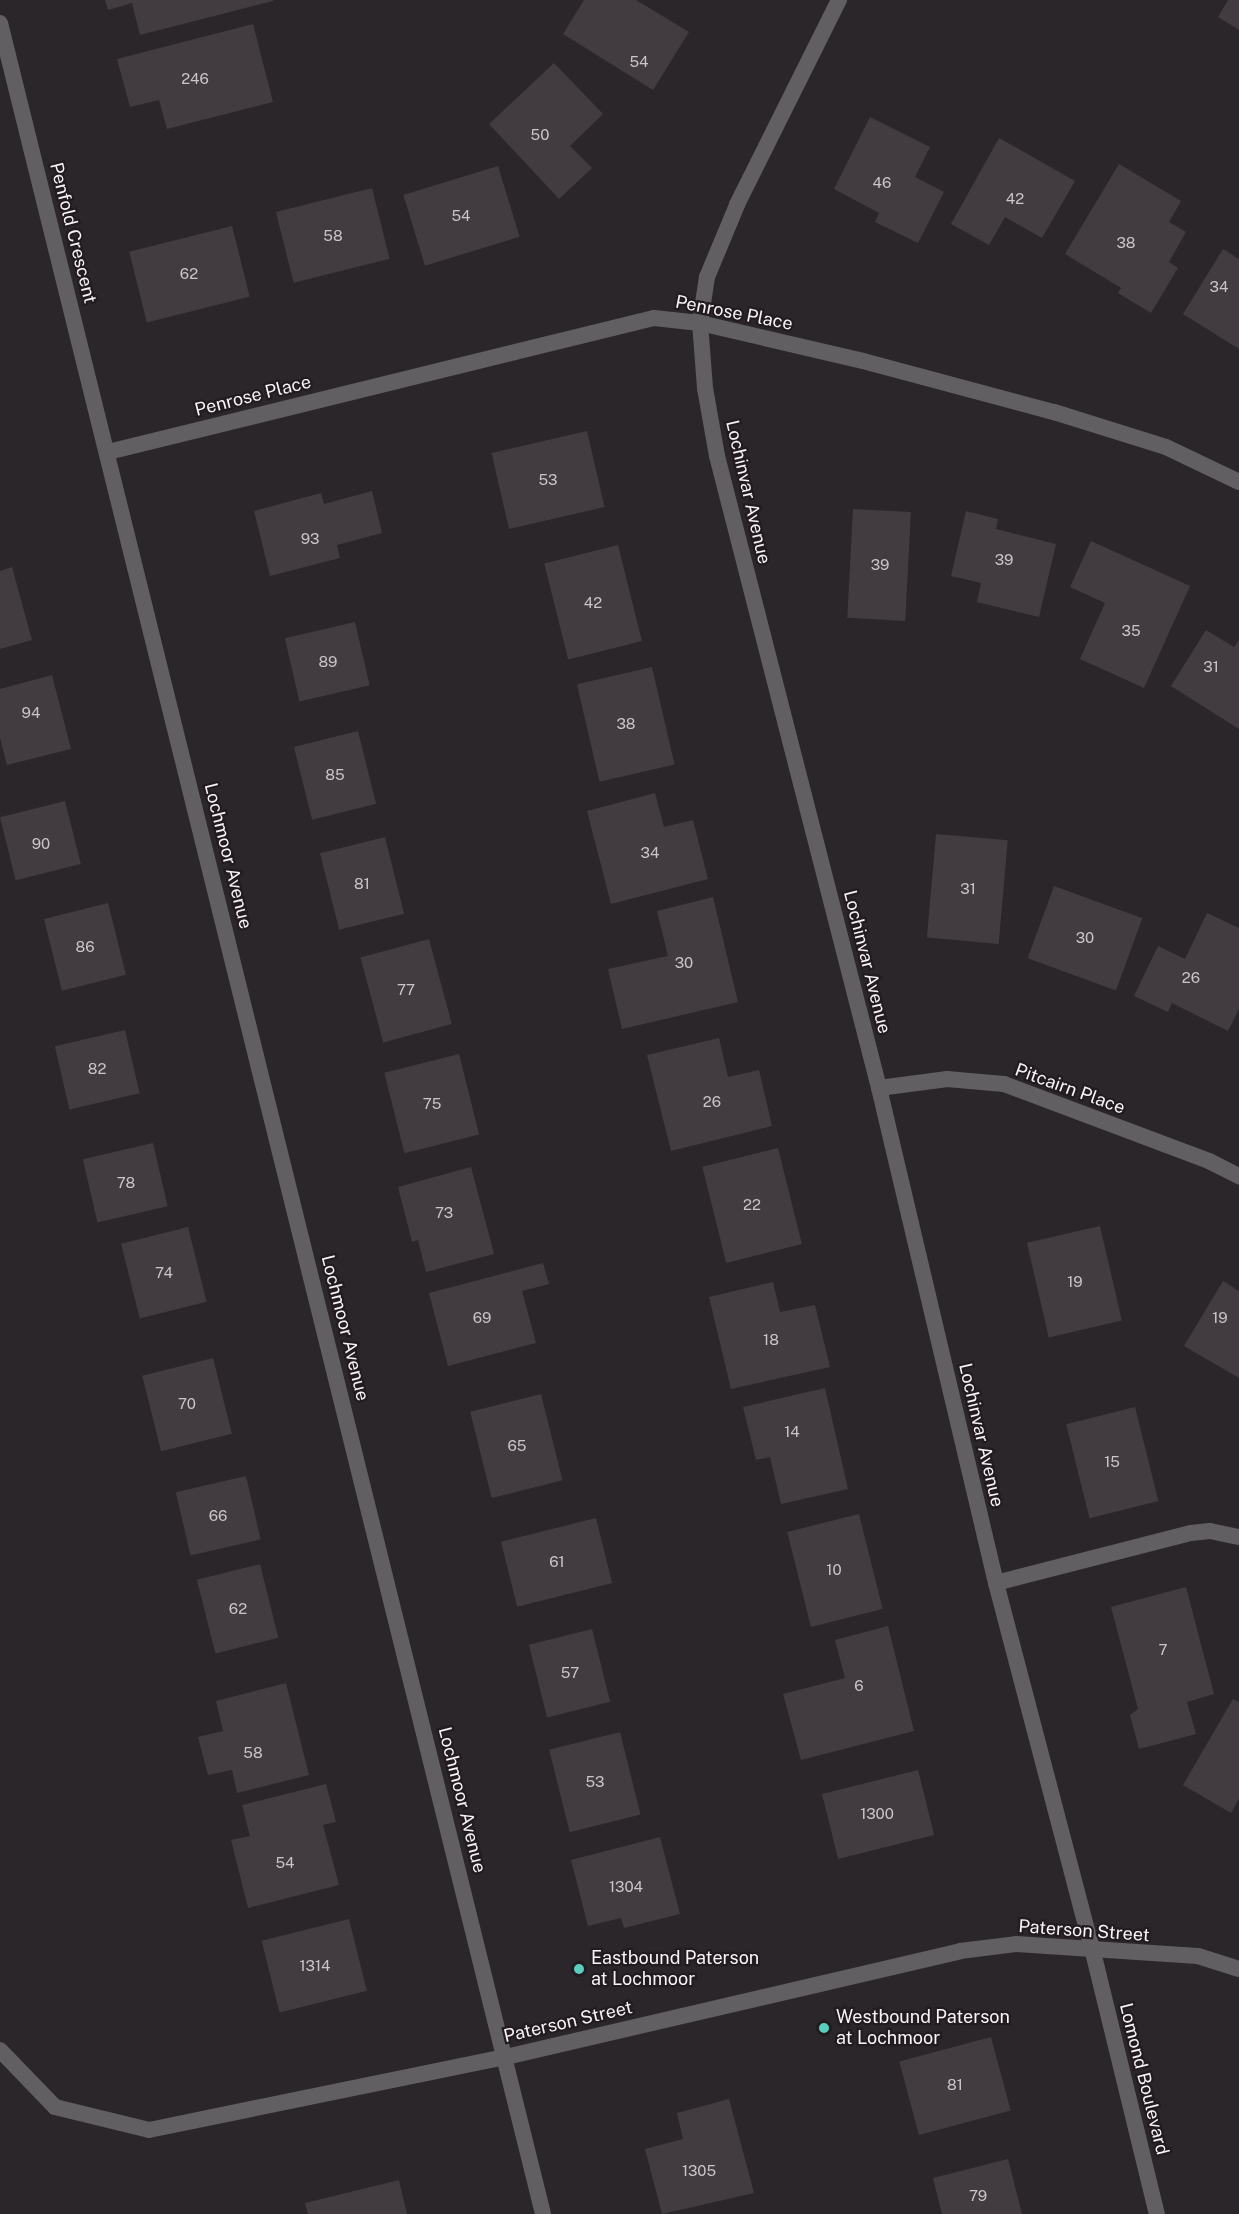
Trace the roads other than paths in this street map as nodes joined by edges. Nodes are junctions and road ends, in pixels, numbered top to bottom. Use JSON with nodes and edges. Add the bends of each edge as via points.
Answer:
{"nodes":[{"id":1,"x":839,"y":0,"type":"edge"},
{"id":2,"x":0,"y":23,"type":"edge"},
{"id":3,"x":700,"y":323,"type":"junction"},
{"id":4,"x":108,"y":452,"type":"junction"},
{"id":5,"x":1239,"y":482,"type":"edge"},
{"id":6,"x":879,"y":1088,"type":"junction"},
{"id":7,"x":1239,"y":1176,"type":"edge"},
{"id":8,"x":1239,"y":1538,"type":"edge"},
{"id":9,"x":996,"y":1583,"type":"junction"},
{"id":10,"x":1093,"y":1952,"type":"junction"},
{"id":11,"x":1239,"y":1969,"type":"edge"},
{"id":12,"x":0,"y":2050,"type":"edge"},
{"id":13,"x":506,"y":2057,"type":"junction"},
{"id":14,"x":543,"y":2214,"type":"edge"},
{"id":15,"x":1157,"y":2214,"type":"edge"}],
"edges":[{"from":1,"to":3,"type":"street","name":"Lochinvar Avenue","via":[[737,205],[707,277]]},
{"from":2,"to":4,"type":"street","name":"Penfold Crescent"},
{"from":3,"to":4,"type":"street","name":"Penrose Place","via":[[654,318]]},
{"from":3,"to":5,"type":"street","name":"Penrose Place","via":[[864,361],[1054,412],[1166,447]]},
{"from":3,"to":6,"type":"street","name":"Lochinvar Avenue","via":[[705,388],[717,456]]},
{"from":4,"to":13,"type":"street","name":"Lochmoor Avenue"},
{"from":6,"to":7,"type":"street","name":"Pitcairn Place","via":[[947,1079],[1004,1084],[1209,1161]]},
{"from":6,"to":9,"type":"street","name":"Lochinvar Avenue"},
{"from":8,"to":9,"type":"street","via":[[1210,1531],[1191,1533]]},
{"from":9,"to":10,"type":"street","name":"Lochinvar Avenue"},
{"from":10,"to":11,"type":"street","name":"Paterson Street","via":[[1198,1956]]},
{"from":10,"to":13,"type":"street","name":"Paterson Street","via":[[1016,1944],[960,1951]]},
{"from":10,"to":15,"type":"street","name":"Lomond Boulevard"},
{"from":12,"to":13,"type":"street","name":"Paterson Street","via":[[55,2107],[149,2130]]},
{"from":13,"to":14,"type":"street","name":"Lochmoor Avenue"}]}
